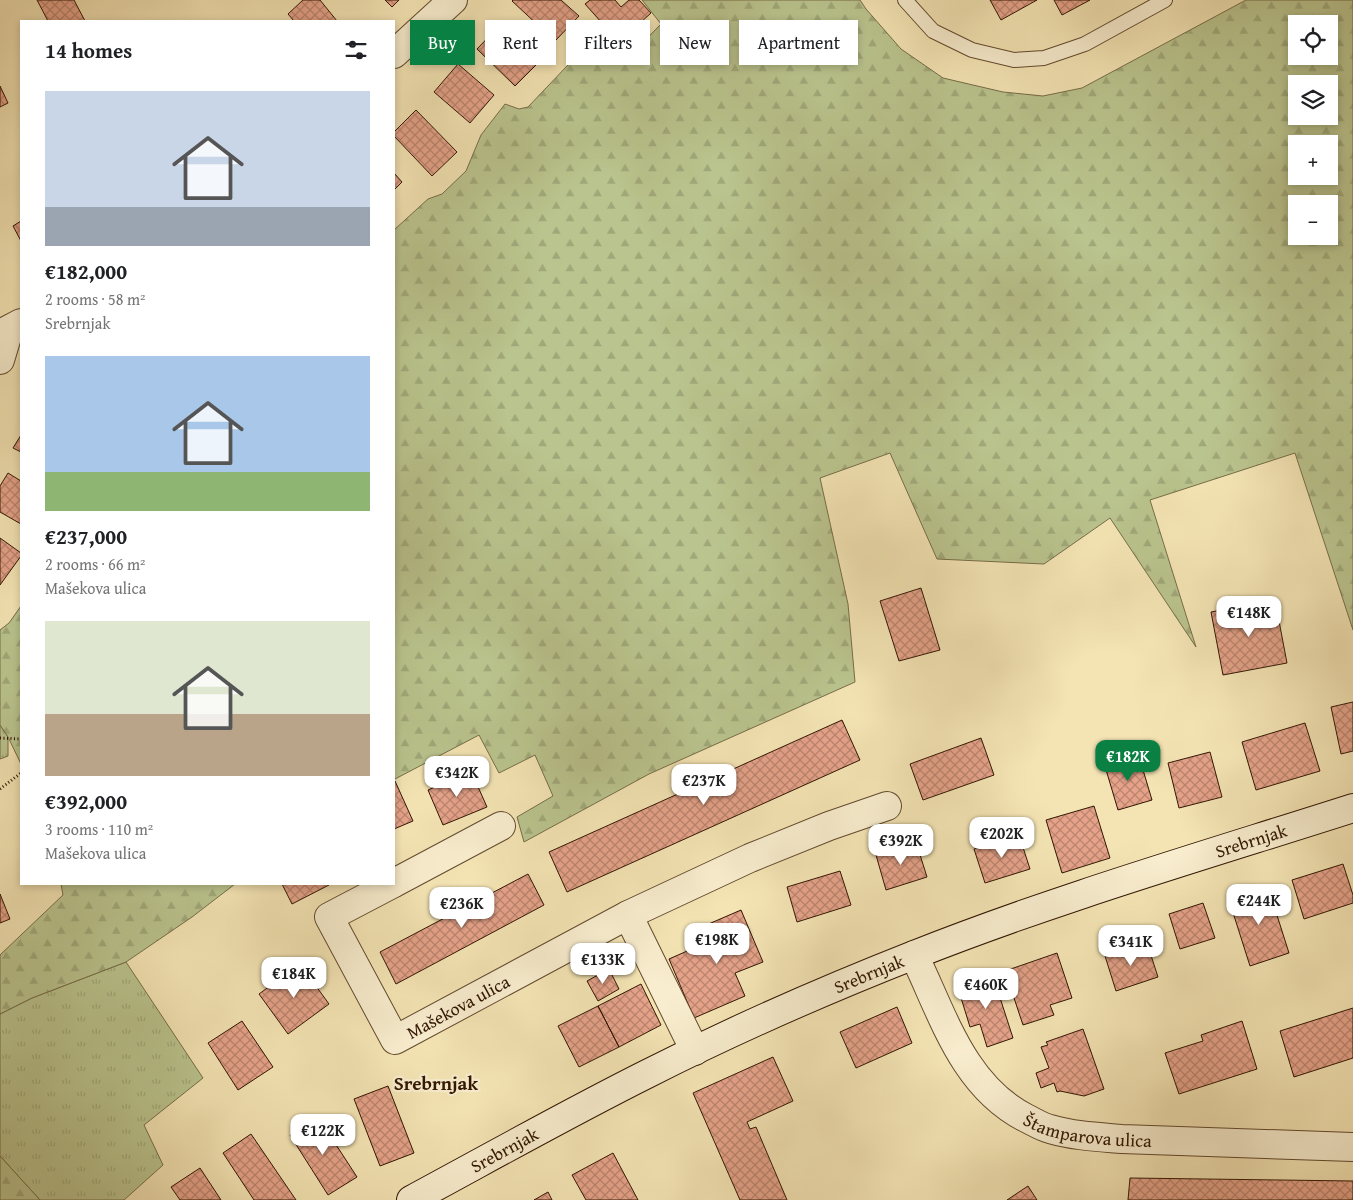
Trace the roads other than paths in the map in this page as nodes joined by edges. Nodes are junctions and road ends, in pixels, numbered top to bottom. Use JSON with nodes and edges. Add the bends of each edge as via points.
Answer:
{"nodes":[{"id":1,"x":453,"y":0,"type":"edge"},
{"id":2,"x":905,"y":0,"type":"edge"},
{"id":3,"x":1166,"y":0,"type":"edge"},
{"id":4,"x":395,"y":53,"type":"edge"},
{"id":5,"x":10,"y":329,"type":"edge"},
{"id":6,"x":0,"y":360,"type":"edge"},
{"id":7,"x":887,"y":806,"type":"dead end"},
{"id":8,"x":1353,"y":808,"type":"edge"},
{"id":9,"x":501,"y":826,"type":"dead end"},
{"id":10,"x":395,"y":882,"type":"edge"},
{"id":11,"x":389,"y":885,"type":"edge"},
{"id":12,"x":628,"y":915,"type":"junction"},
{"id":13,"x":914,"y":955,"type":"junction"},
{"id":14,"x":695,"y":1051,"type":"junction"},
{"id":15,"x":1353,"y":1147,"type":"edge"},
{"id":16,"x":411,"y":1200,"type":"edge"}],
"edges":[{"from":1,"to":4,"type":"street"},
{"from":2,"to":3,"type":"lane","via":[[933,30],[972,50],[1014,60],[1044,58],[1085,44]]},
{"from":5,"to":6,"type":"street"},
{"from":7,"to":12,"type":"street","name":"Mašekova ulica","via":[[750,858]]},
{"from":8,"to":13,"type":"street","name":"Srebrnjak","via":[[1035,910]]},
{"from":9,"to":10,"type":"street","name":"Mašekova ulica"},
{"from":11,"to":12,"type":"street","name":"Mašekova ulica","via":[[329,917],[395,1040]]},
{"from":12,"to":14,"type":"street"},
{"from":13,"to":14,"type":"street","name":"Srebrnjak"},
{"from":13,"to":15,"type":"street","name":"Štamparova ulica","via":[[969,1068],[989,1092],[1014,1112],[1048,1129],[1122,1139]]},
{"from":14,"to":16,"type":"street","name":"Srebrnjak"}]}
